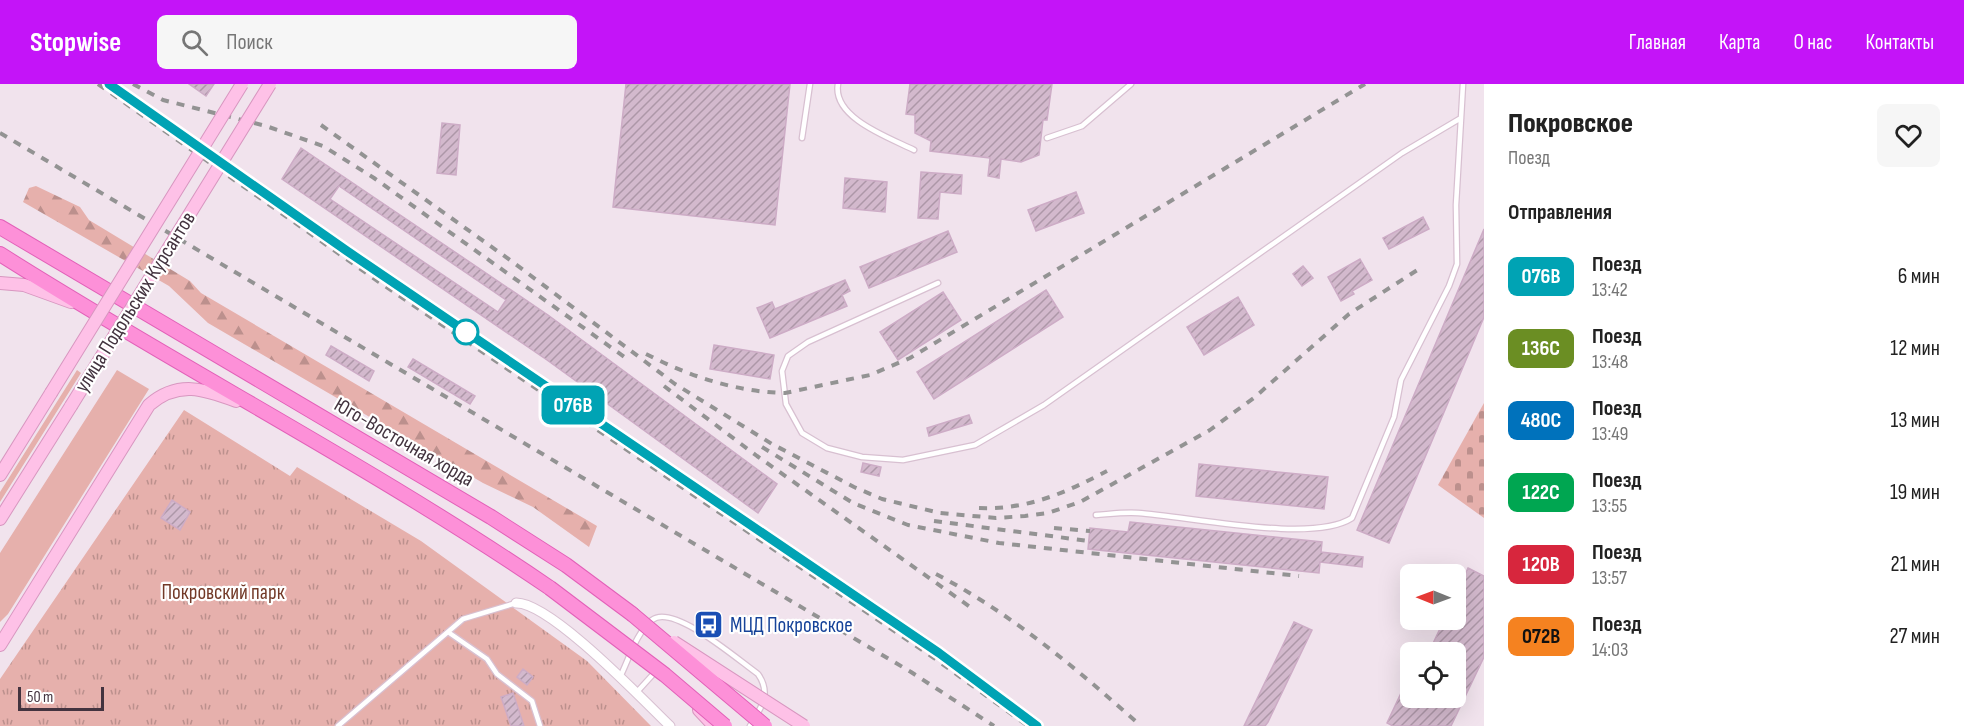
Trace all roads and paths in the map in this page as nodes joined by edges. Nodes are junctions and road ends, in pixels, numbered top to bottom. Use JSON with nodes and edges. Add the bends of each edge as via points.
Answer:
{"nodes":[{"id":1,"x":242,"y":84,"type":"edge"},
{"id":2,"x":270,"y":84,"type":"edge"},
{"id":3,"x":810,"y":84,"type":"edge"},
{"id":4,"x":838,"y":84,"type":"edge"},
{"id":5,"x":1131,"y":84,"type":"edge"},
{"id":6,"x":1463,"y":84,"type":"edge"},
{"id":7,"x":1461,"y":118,"type":"junction"},
{"id":8,"x":802,"y":138,"type":"dead end"},
{"id":9,"x":1047,"y":138,"type":"dead end"},
{"id":10,"x":914,"y":150,"type":"dead end"},
{"id":11,"x":0,"y":227,"type":"edge"},
{"id":12,"x":0,"y":254,"type":"edge"},
{"id":13,"x":0,"y":283,"type":"edge"},
{"id":14,"x":938,"y":283,"type":"dead end"},
{"id":15,"x":82,"y":306,"type":"junction"},
{"id":16,"x":260,"y":410,"type":"junction"},
{"id":17,"x":0,"y":475,"type":"edge"},
{"id":18,"x":1096,"y":515,"type":"dead end"},
{"id":19,"x":0,"y":519,"type":"edge"},
{"id":20,"x":516,"y":603,"type":"joint"},
{"id":21,"x":632,"y":614,"type":"junction"},
{"id":22,"x":448,"y":632,"type":"junction"},
{"id":23,"x":0,"y":645,"type":"edge"},
{"id":24,"x":665,"y":675,"type":"junction"},
{"id":25,"x":620,"y":677,"type":"junction"},
{"id":26,"x":636,"y":693,"type":"junction"},
{"id":27,"x":345,"y":723,"type":"edge"},
{"id":28,"x":338,"y":726,"type":"edge"},
{"id":29,"x":540,"y":726,"type":"edge"},
{"id":30,"x":670,"y":726,"type":"edge"},
{"id":31,"x":714,"y":726,"type":"edge"},
{"id":32,"x":723,"y":726,"type":"edge"},
{"id":33,"x":750,"y":726,"type":"edge"},
{"id":34,"x":765,"y":726,"type":"edge"},
{"id":35,"x":804,"y":726,"type":"edge"}],
"edges":[{"from":1,"to":17,"type":"main road","name":"улица Подольских Курсантов","bridge":true},
{"from":2,"to":19,"type":"main road","name":"улица Подольских Курсантов","bridge":true},
{"from":3,"to":8,"type":"lane"},
{"from":4,"to":10,"type":"lane","via":[[840,100],[852,116]]},
{"from":5,"to":9,"type":"lane","via":[[1082,126]]},
{"from":6,"to":7,"type":"lane"},
{"from":7,"to":14,"type":"lane","via":[[1402,153],[1044,405],[975,445],[903,460],[862,457],[827,448],[802,433],[786,404],[782,371],[788,356],[808,342]]},
{"from":7,"to":18,"type":"lane","via":[[1457,264],[1401,380],[1394,417],[1352,518],[1342,524],[1292,529],[1136,513]]},
{"from":11,"to":21,"type":"main road","name":"Юго-Восточная хорда","via":[[566,565]]},
{"from":12,"to":15,"type":"main road"},
{"from":13,"to":15,"type":"main road","via":[[24,285]]},
{"from":15,"to":16,"type":"main road"},
{"from":16,"to":23,"type":"main road","via":[[195,388],[171,390],[150,405]]},
{"from":16,"to":24,"type":"main road","bridge":true,"via":[[482,541]]},
{"from":20,"to":22,"type":"lane","via":[[463,619]]},
{"from":20,"to":25,"type":"street","via":[[530,605],[564,627]]},
{"from":21,"to":34,"type":"main road","name":"Юго-Восточная хорда","bridge":true},
{"from":21,"to":35,"type":"main road","bridge":true},
{"from":22,"to":27,"type":"lane"},
{"from":22,"to":29,"type":"lane","via":[[487,658],[497,674],[532,701]]},
{"from":24,"to":31,"type":"main road","bridge":true},
{"from":24,"to":32,"type":"main road","bridge":true},
{"from":25,"to":26,"type":"street"},
{"from":25,"to":33,"type":"lane","via":[[643,630],[653,619],[665,615],[681,620],[765,683],[766,694]]},
{"from":26,"to":30,"type":"street"},
{"from":26,"to":32,"type":"lane","via":[[661,666],[724,722]]},
{"from":27,"to":28,"type":"lane"}]}
